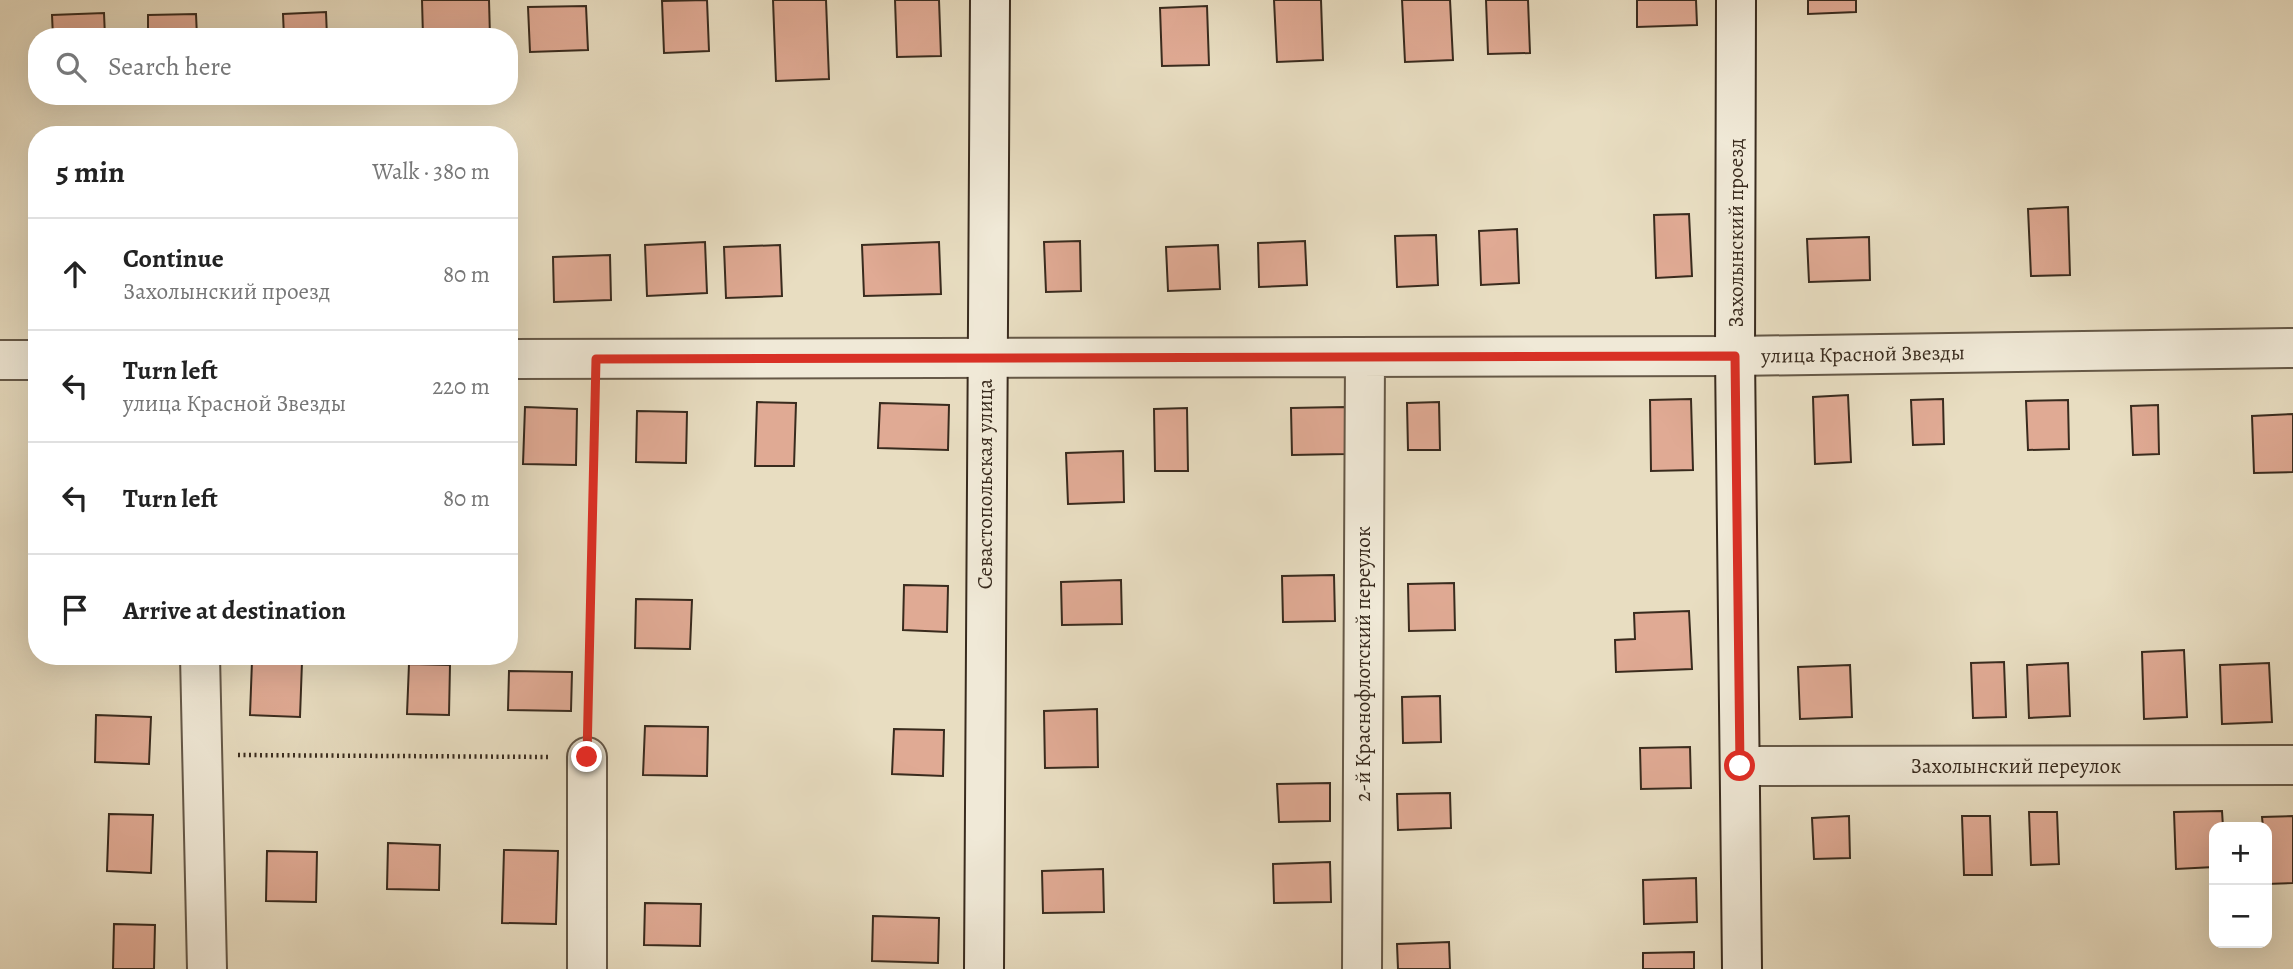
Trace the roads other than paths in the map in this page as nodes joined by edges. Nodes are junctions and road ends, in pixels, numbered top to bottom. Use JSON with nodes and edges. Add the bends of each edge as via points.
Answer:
{"nodes":[{"id":1,"x":990,"y":0,"type":"edge"},
{"id":2,"x":1736,"y":0,"type":"edge"},
{"id":3,"x":2293,"y":348,"type":"edge"},
{"id":4,"x":1735,"y":356,"type":"junction"},
{"id":5,"x":1365,"y":358,"type":"junction"},
{"id":6,"x":518,"y":359,"type":"edge"},
{"id":7,"x":0,"y":360,"type":"edge"},
{"id":8,"x":28,"y":360,"type":"edge"},
{"id":9,"x":985,"y":360,"type":"junction"},
{"id":10,"x":200,"y":665,"type":"edge"},
{"id":11,"x":587,"y":757,"type":"road end"},
{"id":12,"x":2293,"y":765,"type":"edge"},
{"id":13,"x":1740,"y":766,"type":"junction"},
{"id":14,"x":207,"y":969,"type":"edge"},
{"id":15,"x":587,"y":969,"type":"edge"},
{"id":16,"x":984,"y":969,"type":"edge"},
{"id":17,"x":1362,"y":969,"type":"edge"},
{"id":18,"x":1742,"y":969,"type":"edge"}],
"edges":[{"from":1,"to":9,"type":"street","name":"Севастопольская улица"},
{"from":2,"to":4,"type":"street","name":"Захолынский проезд"},
{"from":3,"to":4,"type":"street","name":"улица Красной Звезды"},
{"from":4,"to":5,"type":"street","name":"улица Красной Звезды"},
{"from":4,"to":13,"type":"street","name":"Захолынский проезд"},
{"from":5,"to":9,"type":"street","name":"улица Красной Звезды"},
{"from":5,"to":17,"type":"street","name":"2-й Краснофлотский переулок"},
{"from":6,"to":9,"type":"street","name":"улица Красной Звезды"},
{"from":7,"to":8,"type":"street"},
{"from":9,"to":16,"type":"street","name":"Севастопольская улица"},
{"from":10,"to":14,"type":"street"},
{"from":11,"to":15,"type":"street"},
{"from":12,"to":13,"type":"street","name":"Захолынский переулок"},
{"from":13,"to":18,"type":"street","name":"Захолынский проезд"}]}
